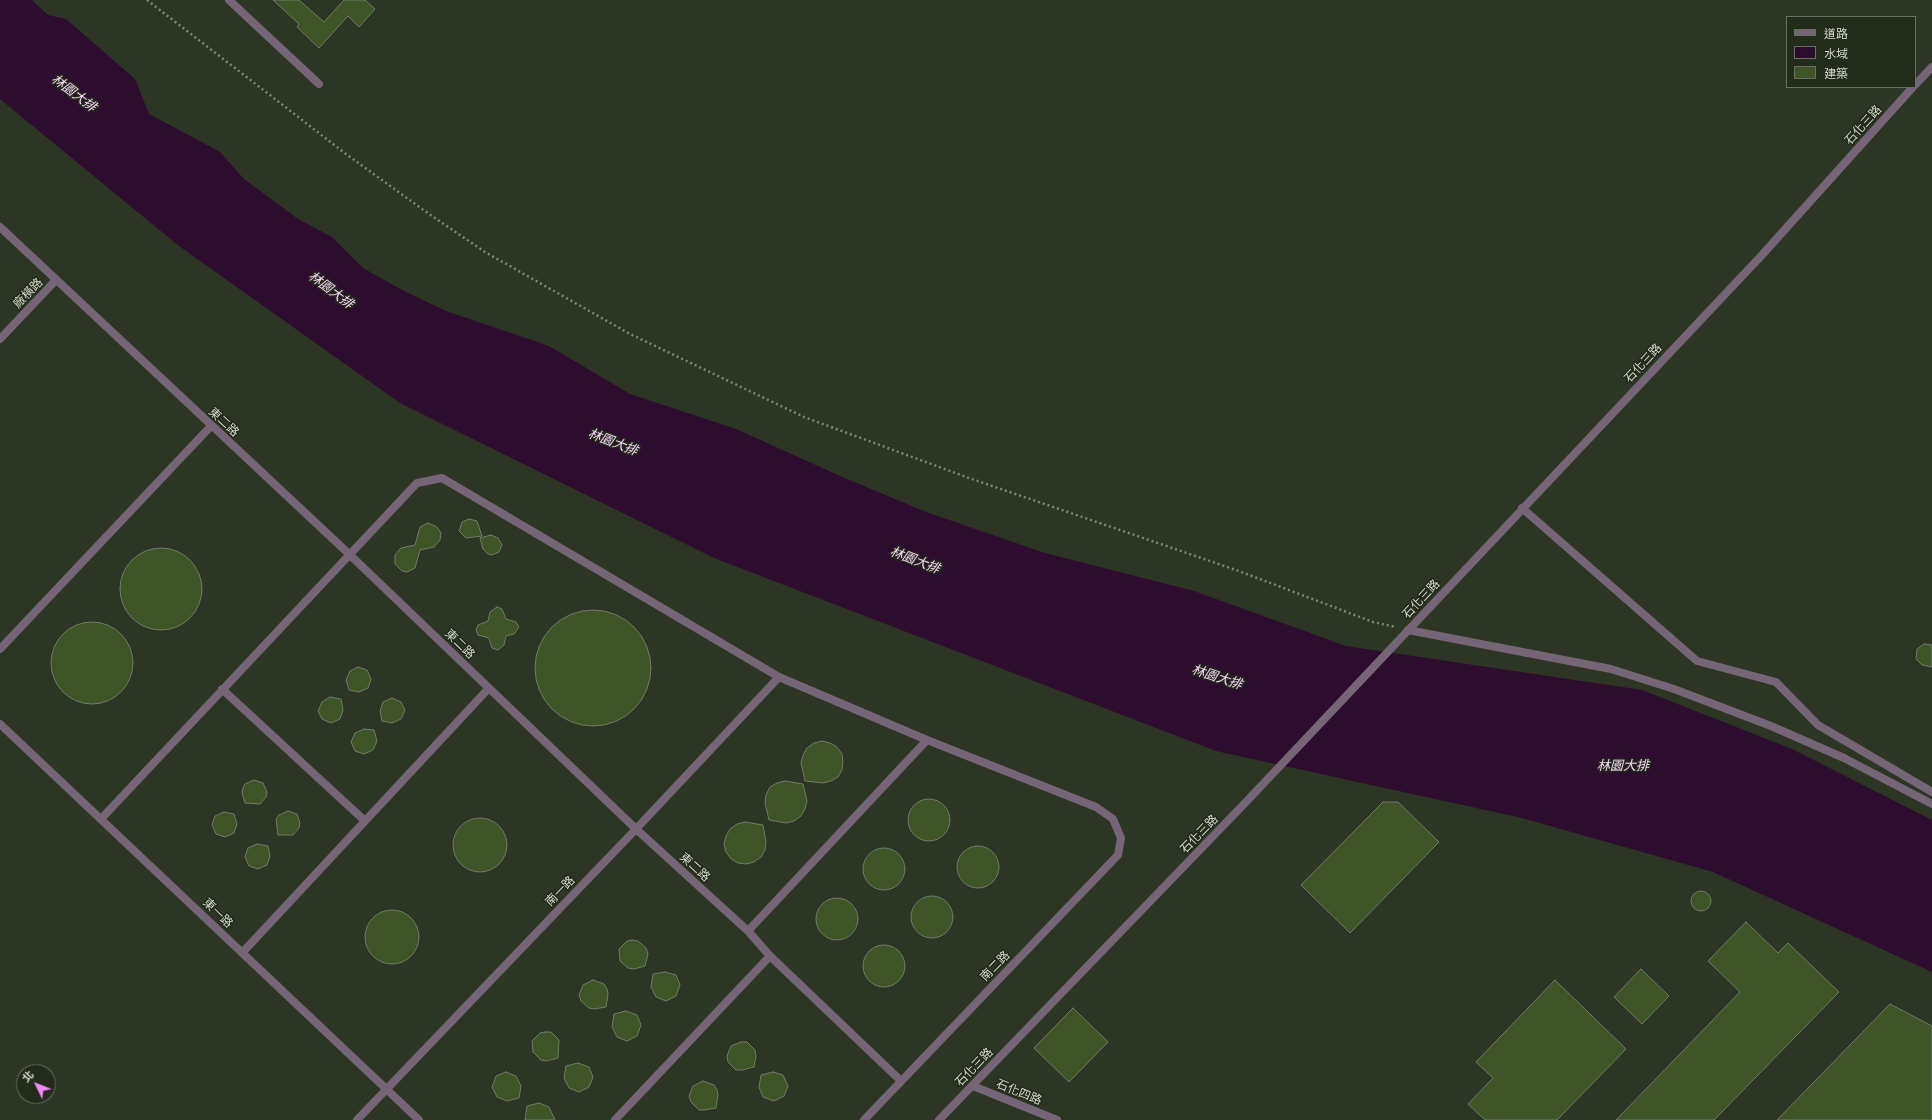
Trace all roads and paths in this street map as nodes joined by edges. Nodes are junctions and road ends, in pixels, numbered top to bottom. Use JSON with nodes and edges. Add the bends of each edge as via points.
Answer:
{"nodes":[{"id":1,"x":147,"y":0,"type":"edge"},
{"id":2,"x":229,"y":0,"type":"edge"},
{"id":3,"x":1932,"y":68,"type":"edge"},
{"id":4,"x":319,"y":84,"type":"dead end"},
{"id":5,"x":1916,"y":84,"type":"edge"},
{"id":6,"x":1912,"y":88,"type":"edge"},
{"id":7,"x":0,"y":227,"type":"edge"},
{"id":8,"x":56,"y":280,"type":"junction"},
{"id":9,"x":0,"y":339,"type":"edge"},
{"id":10,"x":211,"y":426,"type":"junction"},
{"id":11,"x":1522,"y":508,"type":"junction"},
{"id":12,"x":349,"y":554,"type":"junction"},
{"id":13,"x":1408,"y":630,"type":"junction"},
{"id":14,"x":0,"y":649,"type":"edge"},
{"id":15,"x":779,"y":677,"type":"junction"},
{"id":16,"x":489,"y":688,"type":"junction"},
{"id":17,"x":222,"y":689,"type":"junction"},
{"id":18,"x":0,"y":724,"type":"edge"},
{"id":19,"x":927,"y":740,"type":"junction"},
{"id":20,"x":1932,"y":792,"type":"edge"},
{"id":21,"x":1932,"y":804,"type":"edge"},
{"id":22,"x":100,"y":819,"type":"junction"},
{"id":23,"x":365,"y":821,"type":"junction"},
{"id":24,"x":636,"y":829,"type":"junction"},
{"id":25,"x":748,"y":932,"type":"junction"},
{"id":26,"x":242,"y":953,"type":"junction"},
{"id":27,"x":770,"y":956,"type":"junction"},
{"id":28,"x":901,"y":1081,"type":"junction"},
{"id":29,"x":973,"y":1086,"type":"junction"},
{"id":30,"x":386,"y":1089,"type":"junction"},
{"id":31,"x":357,"y":1120,"type":"edge"},
{"id":32,"x":418,"y":1120,"type":"edge"},
{"id":33,"x":615,"y":1120,"type":"edge"},
{"id":34,"x":864,"y":1120,"type":"edge"},
{"id":35,"x":938,"y":1120,"type":"edge"},
{"id":36,"x":1057,"y":1120,"type":"edge"}],
"edges":[{"from":1,"to":13,"type":"path","via":[[346,154],[429,214],[485,252],[630,334],[804,417],[969,478],[1236,570],[1373,622]]},
{"from":2,"to":4,"type":"street"},
{"from":3,"to":5,"type":"street","name":"石化三路"},
{"from":6,"to":11,"type":"street","name":"石化三路","via":[[1762,255]]},
{"from":7,"to":8,"type":"street","name":"東二路"},
{"from":8,"to":9,"type":"street","name":"廠橫路"},
{"from":8,"to":10,"type":"street","name":"東二路"},
{"from":10,"to":12,"type":"street","name":"東二路"},
{"from":10,"to":14,"type":"street"},
{"from":11,"to":13,"type":"street","name":"石化三路"},
{"from":11,"to":20,"type":"street","via":[[1696,661],[1776,682],[1818,725]]},
{"from":12,"to":15,"type":"street","via":[[417,483],[442,478]]},
{"from":12,"to":16,"type":"street","name":"東二路"},
{"from":12,"to":17,"type":"street"},
{"from":13,"to":21,"type":"street","via":[[1611,670],[1674,689],[1771,726],[1844,758]]},
{"from":13,"to":29,"type":"street","name":"石化三路"},
{"from":15,"to":19,"type":"street"},
{"from":15,"to":24,"type":"street","name":"南一路"},
{"from":16,"to":23,"type":"street"},
{"from":16,"to":24,"type":"street","name":"東二路"},
{"from":17,"to":22,"type":"street"},
{"from":17,"to":23,"type":"street"},
{"from":18,"to":22,"type":"street","name":"東一路"},
{"from":19,"to":25,"type":"street"},
{"from":19,"to":28,"type":"street","name":"南二路","via":[[1096,807],[1113,819],[1121,838],[1118,855]]},
{"from":22,"to":26,"type":"street","name":"東一路"},
{"from":23,"to":26,"type":"street"},
{"from":24,"to":25,"type":"street","name":"東二路"},
{"from":24,"to":30,"type":"street","name":"南一路"},
{"from":25,"to":27,"type":"street","name":"東二路"},
{"from":26,"to":30,"type":"street","name":"東一路"},
{"from":27,"to":28,"type":"street","name":"東二路"},
{"from":27,"to":33,"type":"street"},
{"from":28,"to":34,"type":"street","name":"南二路"},
{"from":29,"to":35,"type":"street","name":"石化三路"},
{"from":29,"to":36,"type":"street","name":"石化四路"},
{"from":30,"to":31,"type":"street","name":"南一路"},
{"from":30,"to":32,"type":"street","name":"東一路"}]}
